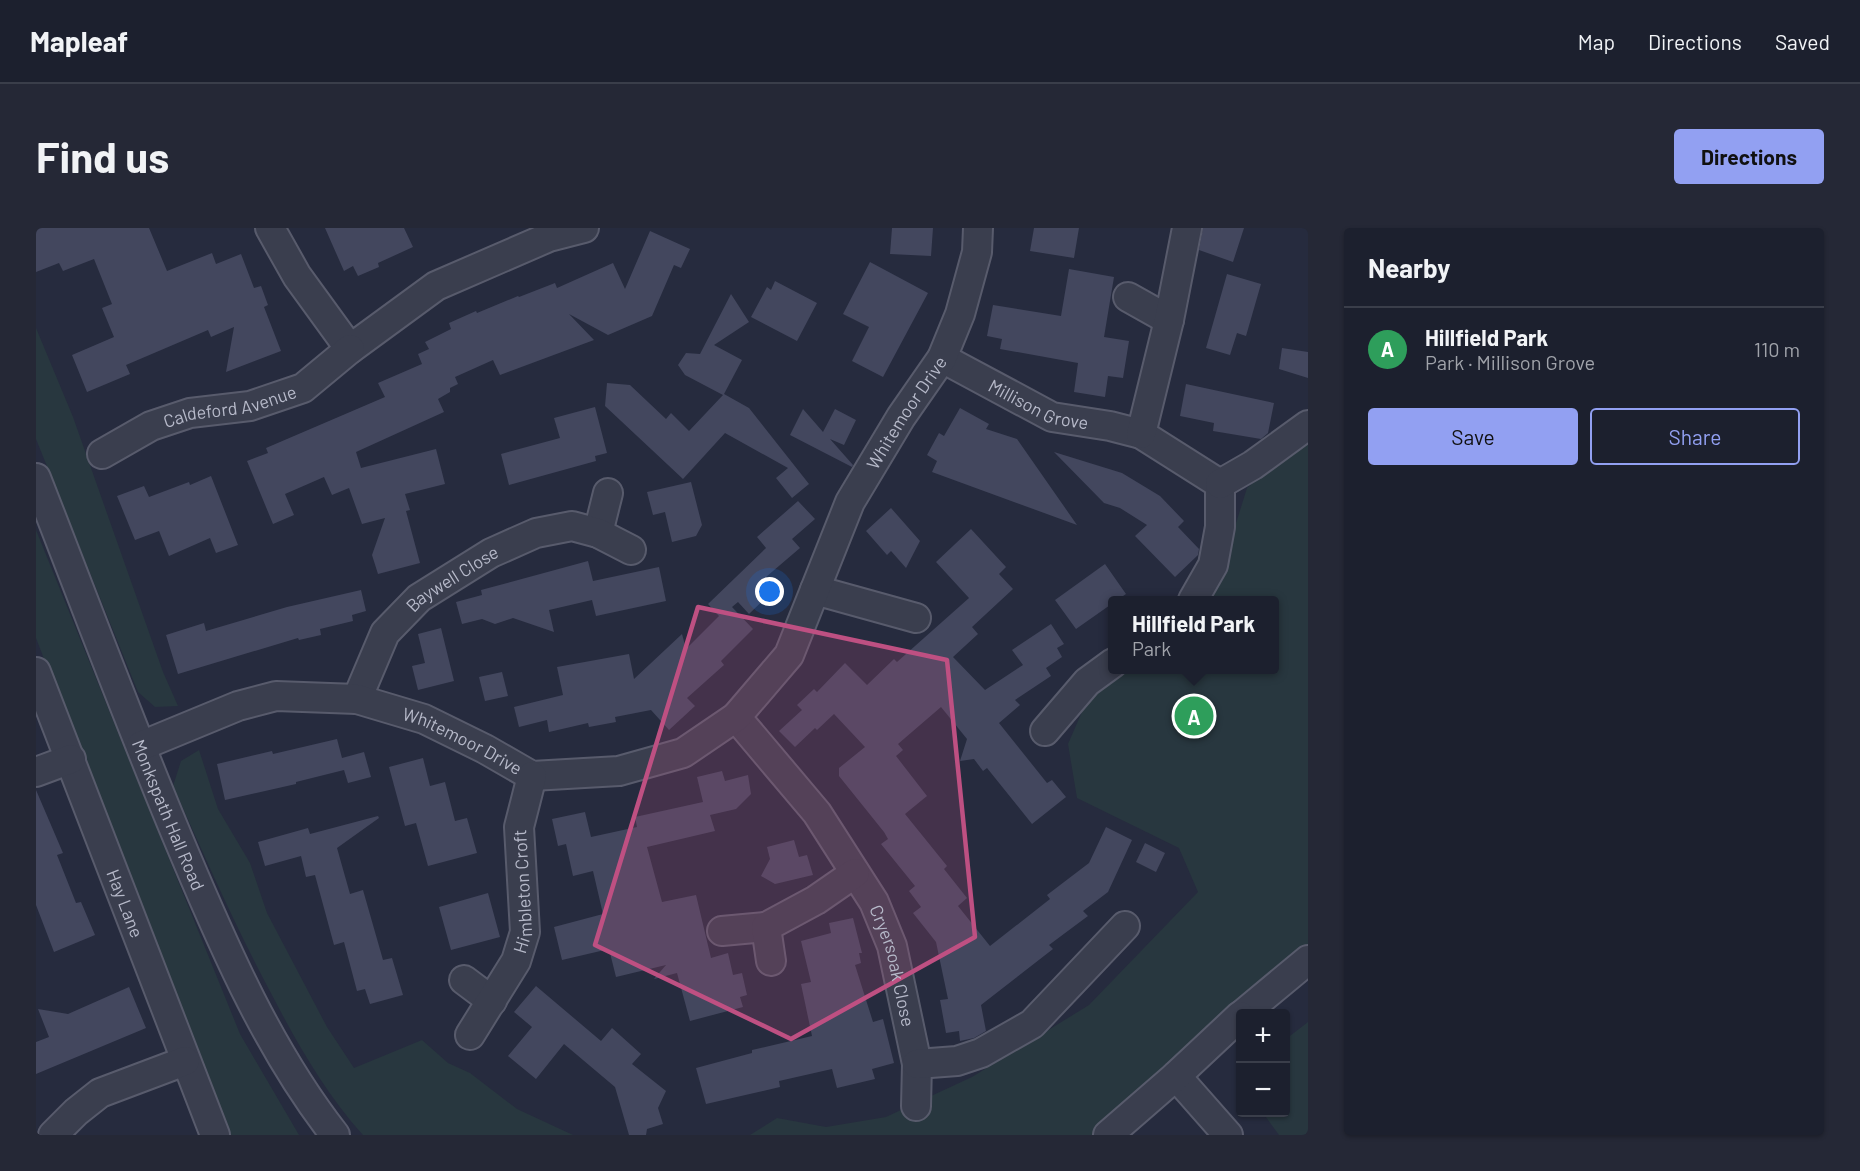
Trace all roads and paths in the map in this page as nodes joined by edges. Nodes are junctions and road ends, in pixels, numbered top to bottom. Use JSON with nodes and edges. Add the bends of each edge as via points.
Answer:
{"nodes":[{"id":1,"x":270,"y":228,"type":"edge"},
{"id":2,"x":584,"y":228,"type":"edge"},
{"id":3,"x":978,"y":228,"type":"edge"},
{"id":4,"x":1187,"y":228,"type":"edge"},
{"id":5,"x":547,"y":232,"type":"edge"},
{"id":6,"x":1128,"y":297,"type":"dead end"},
{"id":7,"x":1169,"y":320,"type":"junction"},
{"id":8,"x":350,"y":349,"type":"junction"},
{"id":9,"x":942,"y":358,"type":"junction"},
{"id":10,"x":1308,"y":425,"type":"edge"},
{"id":11,"x":1141,"y":434,"type":"junction"},
{"id":12,"x":102,"y":454,"type":"dead end"},
{"id":13,"x":36,"y":478,"type":"edge"},
{"id":14,"x":1221,"y":484,"type":"junction"},
{"id":15,"x":608,"y":493,"type":"dead end"},
{"id":16,"x":598,"y":533,"type":"junction"},
{"id":17,"x":631,"y":550,"type":"dead end"},
{"id":18,"x":815,"y":590,"type":"junction"},
{"id":19,"x":1195,"y":596,"type":"edge"},
{"id":20,"x":916,"y":618,"type":"dead end"},
{"id":21,"x":1108,"y":667,"type":"edge"},
{"id":22,"x":36,"y":672,"type":"edge"},
{"id":23,"x":357,"y":699,"type":"junction"},
{"id":24,"x":735,"y":717,"type":"junction"},
{"id":25,"x":1045,"y":731,"type":"dead end"},
{"id":26,"x":141,"y":746,"type":"junction"},
{"id":27,"x":71,"y":759,"type":"junction"},
{"id":28,"x":36,"y":772,"type":"edge"},
{"id":29,"x":532,"y":776,"type":"junction"},
{"id":30,"x":855,"y":873,"type":"junction"},
{"id":31,"x":1125,"y":926,"type":"dead end"},
{"id":32,"x":766,"y":927,"type":"junction"},
{"id":33,"x":722,"y":931,"type":"dead end"},
{"id":34,"x":1308,"y":960,"type":"edge"},
{"id":35,"x":771,"y":961,"type":"dead end"},
{"id":36,"x":464,"y":980,"type":"dead end"},
{"id":37,"x":492,"y":1001,"type":"junction"},
{"id":38,"x":1249,"y":1009,"type":"edge"},
{"id":39,"x":1236,"y":1021,"type":"edge"},
{"id":40,"x":470,"y":1035,"type":"dead end"},
{"id":41,"x":185,"y":1061,"type":"junction"},
{"id":42,"x":917,"y":1064,"type":"junction"},
{"id":43,"x":1176,"y":1076,"type":"junction"},
{"id":44,"x":916,"y":1106,"type":"dead end"},
{"id":45,"x":53,"y":1135,"type":"edge"},
{"id":46,"x":215,"y":1135,"type":"edge"},
{"id":47,"x":335,"y":1135,"type":"edge"},
{"id":48,"x":1108,"y":1135,"type":"edge"},
{"id":49,"x":1228,"y":1135,"type":"edge"}],
"edges":[{"from":1,"to":8,"type":"street","via":[[297,276]]},
{"from":2,"to":5,"type":"street","name":"Caldeford Avenue"},
{"from":3,"to":9,"type":"street","name":"Whitemoor Drive","via":[[977,252],[960,314]]},
{"from":4,"to":7,"type":"street"},
{"from":5,"to":8,"type":"street","name":"Caldeford Avenue","via":[[436,286]]},
{"from":6,"to":7,"type":"street"},
{"from":7,"to":11,"type":"street"},
{"from":8,"to":12,"type":"street","name":"Caldeford Avenue","via":[[303,388],[250,406],[190,413],[151,426]]},
{"from":9,"to":11,"type":"street","name":"Millison Grove","via":[[1052,417]]},
{"from":9,"to":18,"type":"street","name":"Whitemoor Drive","via":[[850,502]]},
{"from":10,"to":14,"type":"street"},
{"from":11,"to":14,"type":"street","name":"Millison Grove"},
{"from":13,"to":26,"type":"street","name":"Monkspath Hall Road"},
{"from":14,"to":19,"type":"street","via":[[1220,527],[1213,565]]},
{"from":15,"to":16,"type":"street"},
{"from":16,"to":17,"type":"street","name":"Baywell Close"},
{"from":16,"to":23,"type":"street","name":"Baywell Close","via":[[572,526],[536,533],[490,553],[419,598],[385,633]]},
{"from":18,"to":20,"type":"street"},
{"from":18,"to":24,"type":"street","name":"Whitemoor Drive","via":[[789,655]]},
{"from":21,"to":25,"type":"street","via":[[1087,682]]},
{"from":22,"to":27,"type":"street","name":"Hay Lane"},
{"from":23,"to":26,"type":"street","name":"Whitemoor Drive","via":[[276,696],[238,706]]},
{"from":23,"to":29,"type":"street","name":"Whitemoor Drive","via":[[423,719]]},
{"from":24,"to":29,"type":"street","name":"Whitemoor Drive","via":[[683,753],[619,771]]},
{"from":24,"to":30,"type":"street","name":"Cryersoak Close","via":[[817,813]]},
{"from":26,"to":47,"type":"street","name":"Monkspath Hall Road","via":[[201,892],[250,997],[311,1104]]},
{"from":27,"to":28,"type":"street"},
{"from":27,"to":41,"type":"street","name":"Hay Lane"},
{"from":29,"to":37,"type":"street","name":"Himbleton Croft","via":[[519,826],[525,932],[516,961]]},
{"from":30,"to":32,"type":"street"},
{"from":30,"to":42,"type":"street","name":"Cryersoak Close","via":[[874,902],[892,946]]},
{"from":31,"to":42,"type":"street","via":[[1032,1024],[981,1053],[957,1061]]},
{"from":32,"to":33,"type":"street"},
{"from":32,"to":35,"type":"street"},
{"from":34,"to":38,"type":"street"},
{"from":36,"to":37,"type":"street"},
{"from":37,"to":40,"type":"street","name":"Himbleton Croft"},
{"from":39,"to":43,"type":"street"},
{"from":41,"to":45,"type":"street","via":[[100,1093]]},
{"from":41,"to":46,"type":"street","name":"Hay Lane"},
{"from":42,"to":44,"type":"street","name":"Cryersoak Close"},
{"from":43,"to":48,"type":"street"},
{"from":43,"to":49,"type":"street"}]}
